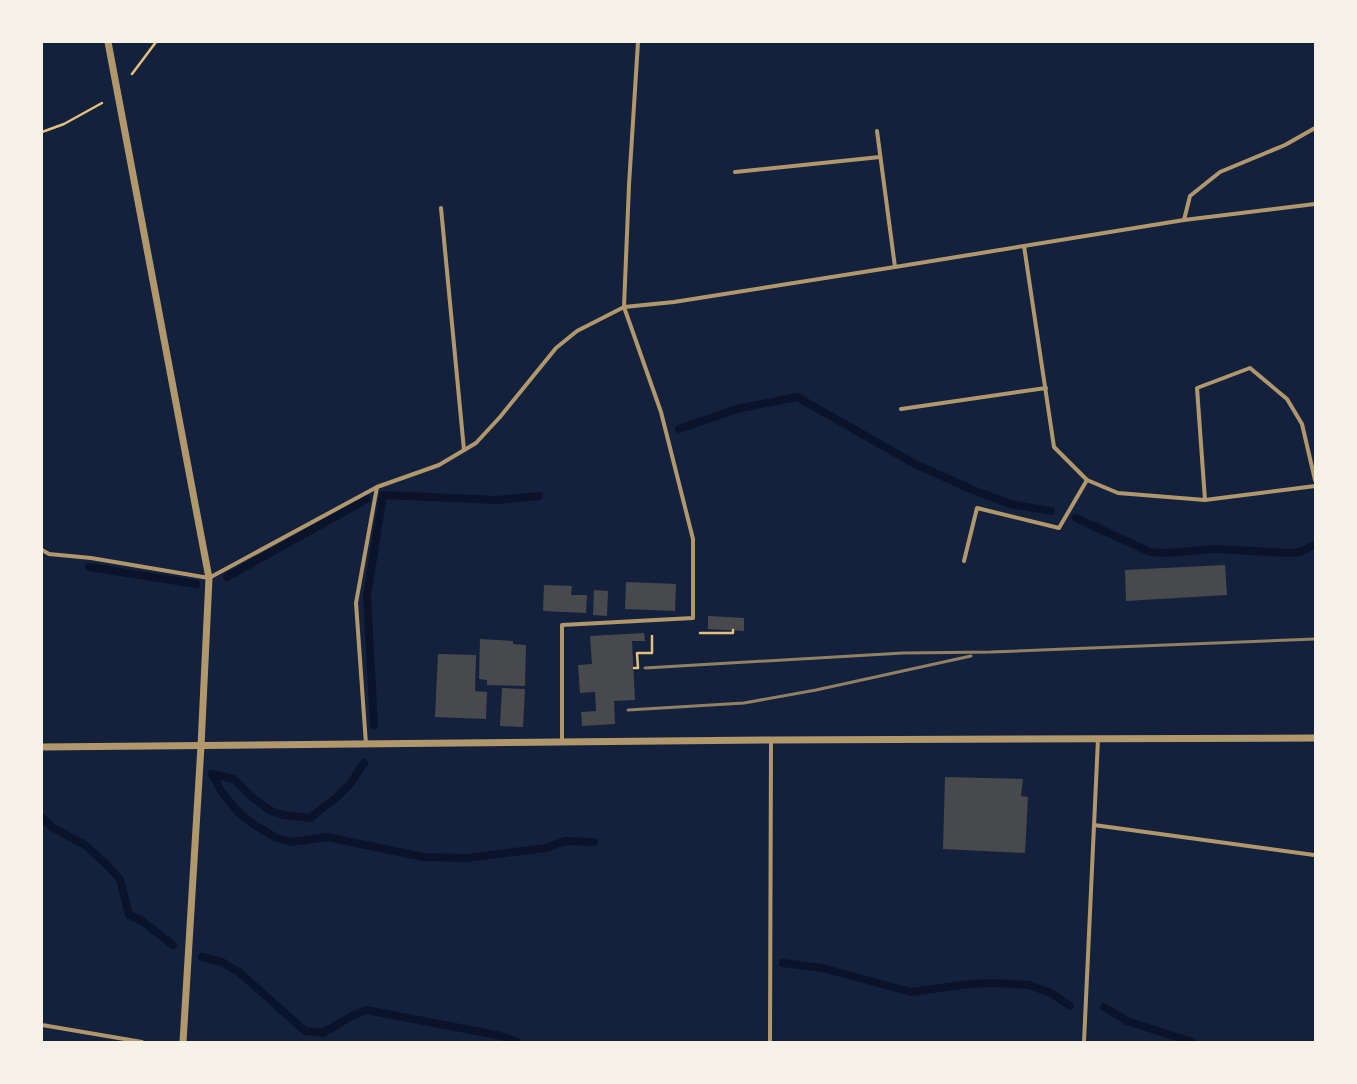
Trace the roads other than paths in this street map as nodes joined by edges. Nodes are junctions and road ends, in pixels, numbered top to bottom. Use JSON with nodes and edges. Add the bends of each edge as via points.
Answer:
{"nodes":[{"id":1,"x":108,"y":42,"type":"edge"},
{"id":2,"x":638,"y":42,"type":"edge"},
{"id":3,"x":1315,"y":128,"type":"edge"},
{"id":4,"x":877,"y":131,"type":"dead end"},
{"id":5,"x":880,"y":157,"type":"junction"},
{"id":6,"x":735,"y":172,"type":"dead end"},
{"id":7,"x":1315,"y":204,"type":"edge"},
{"id":8,"x":441,"y":208,"type":"dead end"},
{"id":9,"x":1184,"y":220,"type":"junction"},
{"id":10,"x":1024,"y":246,"type":"junction"},
{"id":11,"x":895,"y":267,"type":"junction"},
{"id":12,"x":624,"y":307,"type":"junction"},
{"id":13,"x":1046,"y":388,"type":"junction"},
{"id":14,"x":901,"y":410,"type":"dead end"},
{"id":15,"x":464,"y":450,"type":"junction"},
{"id":16,"x":1088,"y":480,"type":"junction"},
{"id":17,"x":1315,"y":480,"type":"edge"},
{"id":18,"x":1315,"y":486,"type":"edge"},
{"id":19,"x":377,"y":487,"type":"junction"},
{"id":20,"x":1205,"y":500,"type":"junction"},
{"id":21,"x":42,"y":550,"type":"edge"},
{"id":22,"x":964,"y":561,"type":"dead end"},
{"id":23,"x":209,"y":578,"type":"junction"},
{"id":24,"x":1315,"y":738,"type":"edge"},
{"id":25,"x":771,"y":740,"type":"junction"},
{"id":26,"x":1098,"y":740,"type":"junction"},
{"id":27,"x":562,"y":742,"type":"junction"},
{"id":28,"x":366,"y":744,"type":"junction"},
{"id":29,"x":201,"y":746,"type":"junction"},
{"id":30,"x":42,"y":747,"type":"edge"},
{"id":31,"x":1094,"y":824,"type":"junction"},
{"id":32,"x":1314,"y":855,"type":"dead end"},
{"id":33,"x":42,"y":1025,"type":"edge"},
{"id":34,"x":142,"y":1042,"type":"edge"},
{"id":35,"x":183,"y":1042,"type":"edge"},
{"id":36,"x":770,"y":1042,"type":"edge"},
{"id":37,"x":1084,"y":1042,"type":"edge"}],
"edges":[{"from":1,"to":23,"type":"street"},
{"from":2,"to":12,"type":"street"},
{"from":3,"to":9,"type":"street","via":[[1285,145],[1220,172],[1190,196]]},
{"from":4,"to":5,"type":"street"},
{"from":5,"to":6,"type":"street"},
{"from":5,"to":11,"type":"street"},
{"from":7,"to":9,"type":"street"},
{"from":8,"to":15,"type":"street"},
{"from":9,"to":10,"type":"street"},
{"from":10,"to":11,"type":"street"},
{"from":10,"to":13,"type":"street"},
{"from":11,"to":12,"type":"street","via":[[674,302]]},
{"from":12,"to":15,"type":"street","via":[[577,331],[556,348],[500,418],[476,443]]},
{"from":12,"to":27,"type":"street","via":[[661,412],[693,539],[693,618],[562,625]]},
{"from":13,"to":14,"type":"street"},
{"from":13,"to":16,"type":"street","via":[[1054,447]]},
{"from":15,"to":19,"type":"street","via":[[439,465]]},
{"from":16,"to":20,"type":"street","via":[[1118,493]]},
{"from":16,"to":22,"type":"street","via":[[1059,528],[977,508]]},
{"from":17,"to":20,"type":"street","via":[[1302,424],[1288,400],[1250,368],[1197,388]]},
{"from":18,"to":20,"type":"street"},
{"from":19,"to":23,"type":"street"},
{"from":19,"to":28,"type":"street","via":[[356,603]]},
{"from":21,"to":23,"type":"street","via":[[49,554],[91,558]]},
{"from":23,"to":29,"type":"street"},
{"from":24,"to":26,"type":"street"},
{"from":25,"to":26,"type":"street"},
{"from":25,"to":27,"type":"street"},
{"from":25,"to":36,"type":"street"},
{"from":26,"to":31,"type":"street"},
{"from":27,"to":28,"type":"street"},
{"from":28,"to":29,"type":"street"},
{"from":29,"to":30,"type":"street"},
{"from":29,"to":35,"type":"street"},
{"from":31,"to":32,"type":"street"},
{"from":31,"to":37,"type":"street"},
{"from":33,"to":34,"type":"street"}]}
